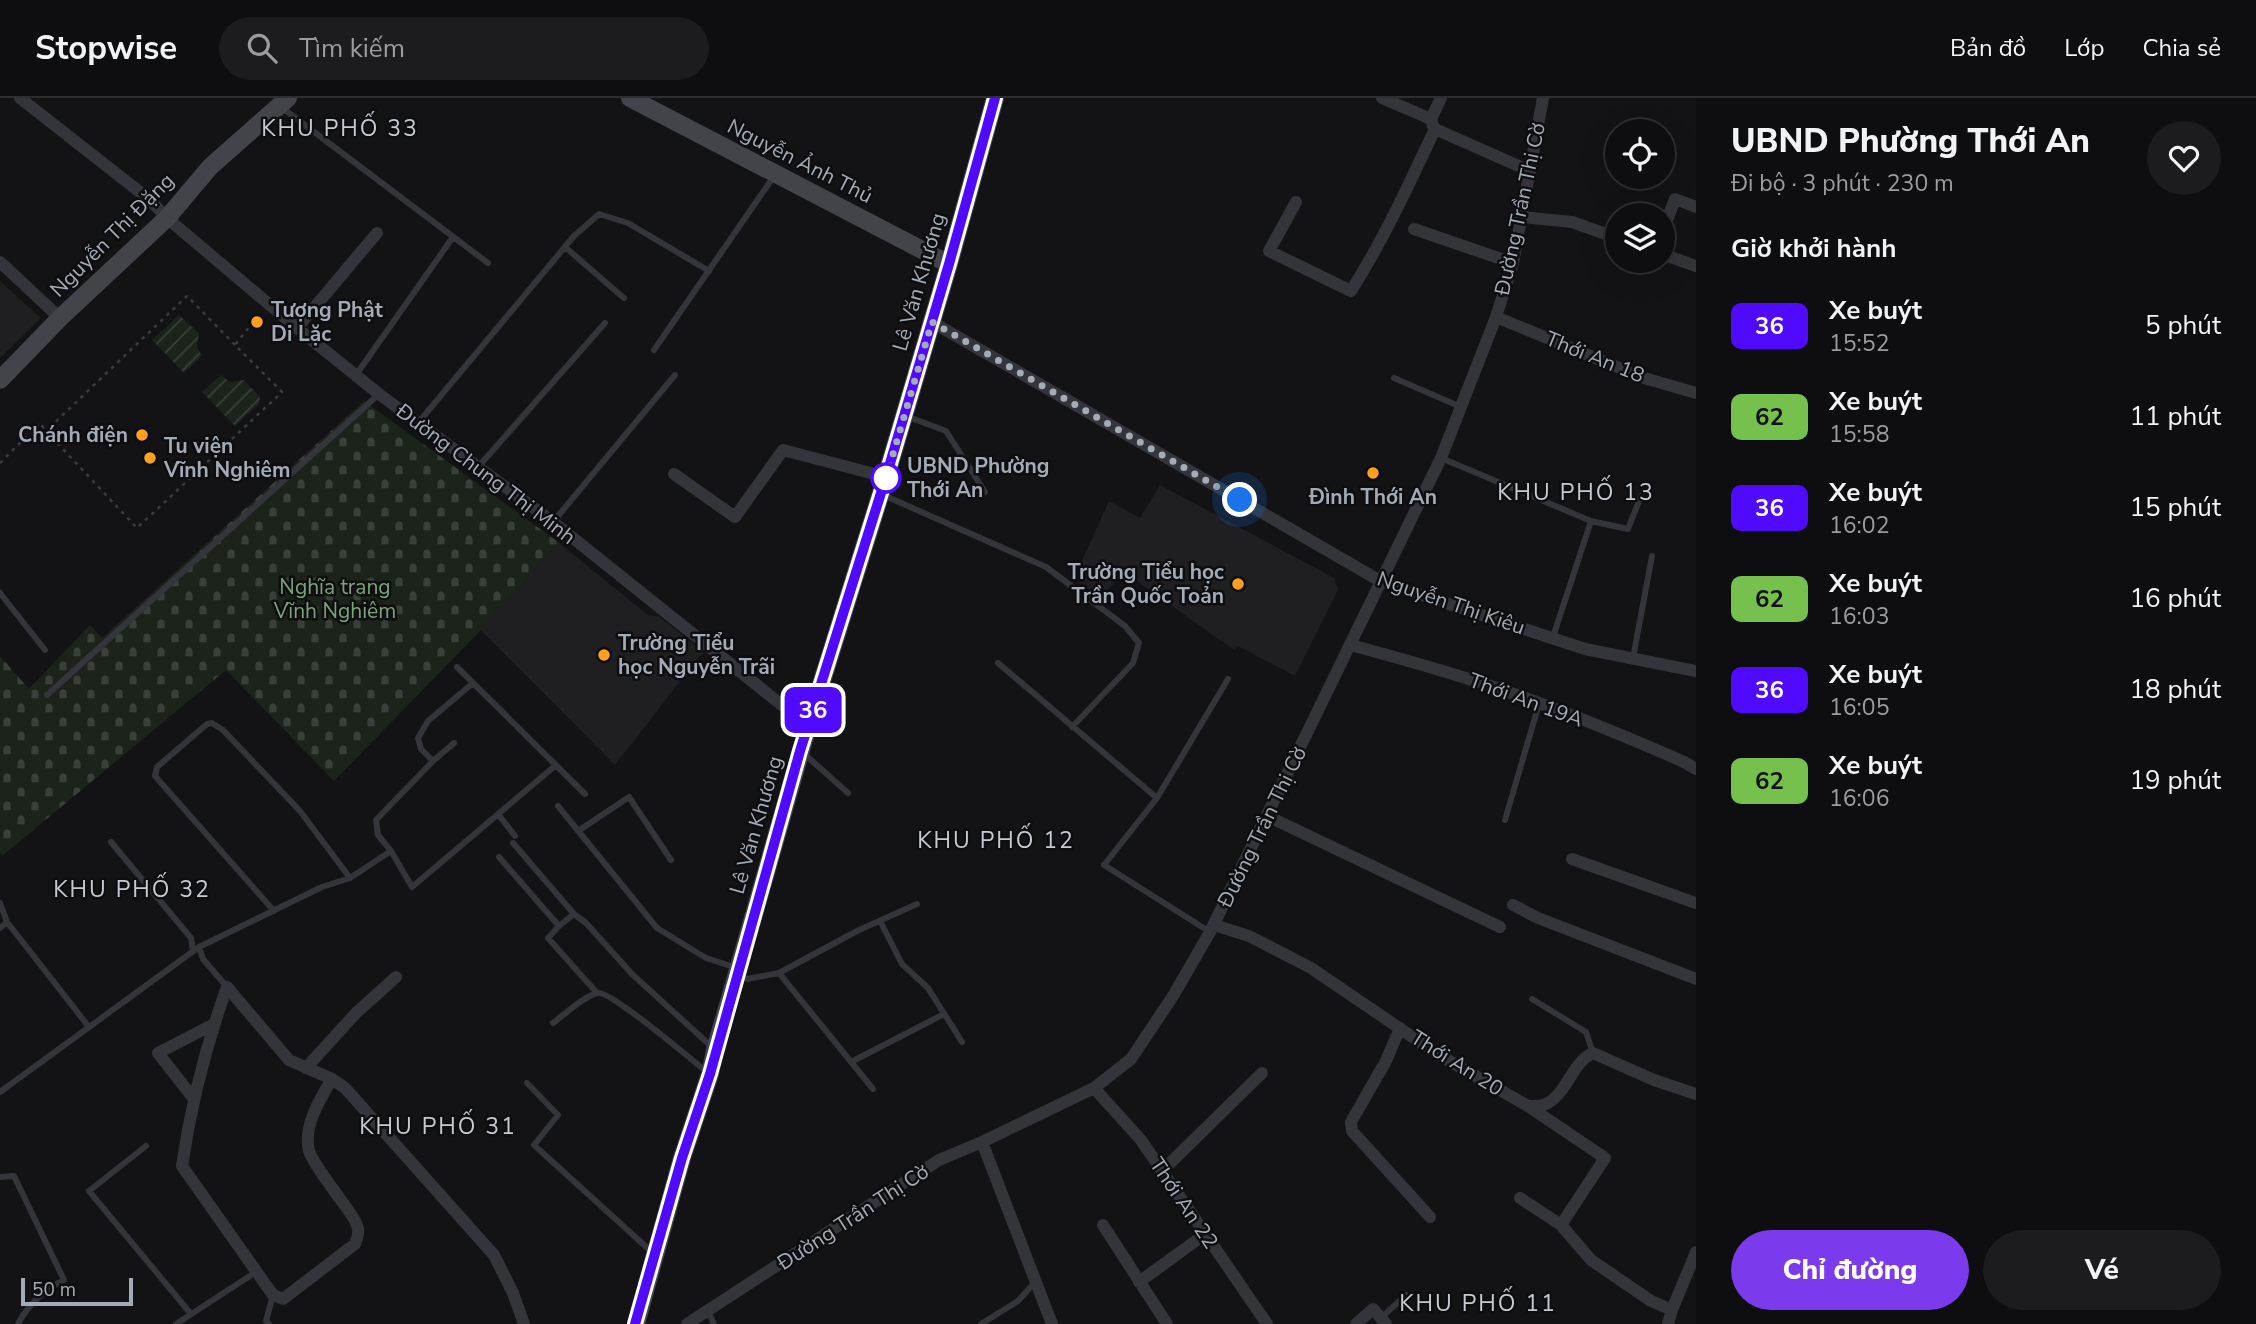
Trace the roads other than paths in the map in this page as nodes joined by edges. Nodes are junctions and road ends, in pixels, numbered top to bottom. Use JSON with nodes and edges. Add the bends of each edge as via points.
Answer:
{"nodes":[{"id":1,"x":20,"y":98,"type":"edge"},
{"id":2,"x":630,"y":98,"type":"edge"},
{"id":3,"x":995,"y":98,"type":"edge"},
{"id":4,"x":1382,"y":98,"type":"edge"},
{"id":5,"x":1441,"y":98,"type":"edge"},
{"id":6,"x":1544,"y":98,"type":"edge"},
{"id":7,"x":284,"y":102,"type":"edge"},
{"id":8,"x":1433,"y":124,"type":"junction"},
{"id":9,"x":1530,"y":171,"type":"junction"},
{"id":10,"x":775,"y":174,"type":"junction"},
{"id":11,"x":1296,"y":202,"type":"dead end"},
{"id":12,"x":1673,"y":203,"type":"edge"},
{"id":13,"x":1696,"y":206,"type":"edge"},
{"id":14,"x":1521,"y":217,"type":"junction"},
{"id":15,"x":167,"y":218,"type":"junction"},
{"id":16,"x":1414,"y":229,"type":"dead end"},
{"id":17,"x":377,"y":233,"type":"dead end"},
{"id":18,"x":1605,"y":234,"type":"edge"},
{"id":19,"x":453,"y":237,"type":"junction"},
{"id":20,"x":565,"y":247,"type":"junction"},
{"id":21,"x":1675,"y":259,"type":"edge"},
{"id":22,"x":0,"y":262,"type":"edge"},
{"id":23,"x":488,"y":263,"type":"dead end"},
{"id":24,"x":1513,"y":263,"type":"junction"},
{"id":25,"x":949,"y":264,"type":"junction"},
{"id":26,"x":1696,"y":266,"type":"edge"},
{"id":27,"x":709,"y":271,"type":"junction"},
{"id":28,"x":624,"y":298,"type":"dead end"},
{"id":29,"x":1496,"y":317,"type":"junction"},
{"id":30,"x":60,"y":318,"type":"junction"},
{"id":31,"x":932,"y":322,"type":"junction"},
{"id":32,"x":606,"y":323,"type":"dead end"},
{"id":33,"x":297,"y":328,"type":"junction"},
{"id":34,"x":654,"y":350,"type":"dead end"},
{"id":35,"x":675,"y":374,"type":"dead end"},
{"id":36,"x":356,"y":375,"type":"junction"},
{"id":37,"x":1394,"y":378,"type":"dead end"},
{"id":38,"x":0,"y":380,"type":"edge"},
{"id":39,"x":1696,"y":393,"type":"edge"},
{"id":40,"x":379,"y":394,"type":"junction"},
{"id":41,"x":1461,"y":407,"type":"junction"},
{"id":42,"x":904,"y":416,"type":"junction"},
{"id":43,"x":418,"y":423,"type":"junction"},
{"id":44,"x":1441,"y":458,"type":"junction"},
{"id":45,"x":479,"y":466,"type":"junction"},
{"id":46,"x":674,"y":474,"type":"dead end"},
{"id":47,"x":883,"y":486,"type":"junction"},
{"id":48,"x":985,"y":492,"type":"dead end"},
{"id":49,"x":1642,"y":496,"type":"dead end"},
{"id":50,"x":1591,"y":521,"type":"junction"},
{"id":51,"x":553,"y":522,"type":"junction"},
{"id":52,"x":1652,"y":556,"type":"dead end"},
{"id":53,"x":1382,"y":582,"type":"junction"},
{"id":54,"x":0,"y":593,"type":"edge"},
{"id":55,"x":1553,"y":637,"type":"junction"},
{"id":56,"x":1351,"y":645,"type":"junction"},
{"id":57,"x":46,"y":650,"type":"dead end"},
{"id":58,"x":1633,"y":658,"type":"junction"},
{"id":59,"x":998,"y":663,"type":"dead end"},
{"id":60,"x":457,"y":667,"type":"dead end"},
{"id":61,"x":1696,"y":671,"type":"edge"},
{"id":62,"x":1228,"y":679,"type":"dead end"},
{"id":63,"x":473,"y":683,"type":"junction"},
{"id":64,"x":47,"y":695,"type":"dead end"},
{"id":65,"x":1539,"y":704,"type":"junction"},
{"id":66,"x":808,"y":726,"type":"junction"},
{"id":67,"x":1072,"y":727,"type":"junction"},
{"id":68,"x":454,"y":743,"type":"dead end"},
{"id":69,"x":800,"y":751,"type":"junction"},
{"id":70,"x":433,"y":761,"type":"junction"},
{"id":71,"x":556,"y":765,"type":"junction"},
{"id":72,"x":1696,"y":769,"type":"edge"},
{"id":73,"x":848,"y":793,"type":"dead end"},
{"id":74,"x":585,"y":794,"type":"dead end"},
{"id":75,"x":1157,"y":798,"type":"junction"},
{"id":76,"x":558,"y":806,"type":"dead end"},
{"id":77,"x":498,"y":814,"type":"junction"},
{"id":78,"x":1267,"y":816,"type":"junction"},
{"id":79,"x":1505,"y":820,"type":"dead end"},
{"id":80,"x":578,"y":831,"type":"junction"},
{"id":81,"x":111,"y":842,"type":"dead end"},
{"id":82,"x":391,"y":851,"type":"junction"},
{"id":83,"x":499,"y":857,"type":"dead end"},
{"id":84,"x":1572,"y":859,"type":"dead end"},
{"id":85,"x":671,"y":860,"type":"dead end"},
{"id":86,"x":350,"y":878,"type":"junction"},
{"id":87,"x":0,"y":903,"type":"edge"},
{"id":88,"x":1696,"y":903,"type":"edge"},
{"id":89,"x":917,"y":904,"type":"dead end"},
{"id":90,"x":1513,"y":905,"type":"dead end"},
{"id":91,"x":274,"y":911,"type":"junction"},
{"id":92,"x":574,"y":914,"type":"junction"},
{"id":93,"x":880,"y":921,"type":"junction"},
{"id":94,"x":7,"y":922,"type":"junction"},
{"id":95,"x":559,"y":926,"type":"junction"},
{"id":96,"x":1500,"y":927,"type":"dead end"},
{"id":97,"x":0,"y":928,"type":"edge"},
{"id":98,"x":1212,"y":928,"type":"junction"},
{"id":99,"x":196,"y":949,"type":"junction"},
{"id":100,"x":738,"y":972,"type":"junction"},
{"id":101,"x":779,"y":973,"type":"junction"},
{"id":102,"x":396,"y":977,"type":"dead end"},
{"id":103,"x":1696,"y":979,"type":"edge"},
{"id":104,"x":227,"y":987,"type":"junction"},
{"id":105,"x":597,"y":993,"type":"junction"},
{"id":106,"x":1532,"y":999,"type":"dead end"},
{"id":107,"x":944,"y":1014,"type":"junction"},
{"id":108,"x":553,"y":1023,"type":"dead end"},
{"id":109,"x":214,"y":1024,"type":"junction"},
{"id":110,"x":89,"y":1027,"type":"junction"},
{"id":111,"x":1400,"y":1028,"type":"junction"},
{"id":112,"x":961,"y":1042,"type":"dead end"},
{"id":113,"x":715,"y":1050,"type":"junction"},
{"id":114,"x":1593,"y":1053,"type":"junction"},
{"id":115,"x":851,"y":1062,"type":"junction"},
{"id":116,"x":306,"y":1068,"type":"junction"},
{"id":117,"x":1262,"y":1073,"type":"dead end"},
{"id":118,"x":710,"y":1074,"type":"junction"},
{"id":119,"x":332,"y":1079,"type":"junction"},
{"id":120,"x":527,"y":1083,"type":"dead end"},
{"id":121,"x":1094,"y":1088,"type":"junction"},
{"id":122,"x":873,"y":1089,"type":"dead end"},
{"id":123,"x":0,"y":1091,"type":"edge"},
{"id":124,"x":1696,"y":1094,"type":"edge"},
{"id":125,"x":194,"y":1099,"type":"junction"},
{"id":126,"x":1528,"y":1106,"type":"junction"},
{"id":127,"x":982,"y":1142,"type":"junction"},
{"id":128,"x":146,"y":1146,"type":"dead end"},
{"id":129,"x":1162,"y":1171,"type":"junction"},
{"id":130,"x":0,"y":1177,"type":"edge"},
{"id":131,"x":1520,"y":1198,"type":"dead end"},
{"id":132,"x":1430,"y":1217,"type":"dead end"},
{"id":133,"x":1103,"y":1225,"type":"dead end"},
{"id":134,"x":1561,"y":1225,"type":"junction"},
{"id":135,"x":1205,"y":1234,"type":"junction"},
{"id":136,"x":1696,"y":1252,"type":"edge"},
{"id":137,"x":655,"y":1255,"type":"junction"},
{"id":138,"x":257,"y":1272,"type":"junction"},
{"id":139,"x":1036,"y":1282,"type":"junction"},
{"id":140,"x":1139,"y":1282,"type":"junction"},
{"id":141,"x":273,"y":1295,"type":"junction"},
{"id":142,"x":1406,"y":1296,"type":"dead end"},
{"id":143,"x":1672,"y":1310,"type":"junction"},
{"id":144,"x":708,"y":1311,"type":"junction"},
{"id":145,"x":191,"y":1314,"type":"junction"},
{"id":146,"x":1383,"y":1321,"type":"edge"},
{"id":147,"x":18,"y":1324,"type":"edge"},
{"id":148,"x":176,"y":1324,"type":"edge"},
{"id":149,"x":269,"y":1324,"type":"edge"},
{"id":150,"x":524,"y":1324,"type":"edge"},
{"id":151,"x":636,"y":1324,"type":"edge"},
{"id":152,"x":687,"y":1324,"type":"edge"},
{"id":153,"x":714,"y":1324,"type":"edge"},
{"id":154,"x":981,"y":1324,"type":"edge"},
{"id":155,"x":1052,"y":1324,"type":"edge"},
{"id":156,"x":1167,"y":1324,"type":"edge"},
{"id":157,"x":1266,"y":1324,"type":"edge"},
{"id":158,"x":1356,"y":1324,"type":"edge"},
{"id":159,"x":1668,"y":1324,"type":"edge"}],
"edges":[{"from":1,"to":15,"type":"street","name":"Đường Chung Thị Minh"},
{"from":2,"to":10,"type":"main road","name":"Nguyễn Ảnh Thủ"},
{"from":3,"to":25,"type":"main road","name":"Lê Văn Khương"},
{"from":4,"to":8,"type":"street"},
{"from":5,"to":8,"type":"street"},
{"from":6,"to":9,"type":"street","name":"Đường Trần Thị Cờ"},
{"from":7,"to":15,"type":"main road","name":"Nguyễn Thị Đặng","via":[[210,167]]},
{"from":7,"to":19,"type":"lane"},
{"from":8,"to":9,"type":"street"},
{"from":8,"to":11,"type":"street","via":[[1405,194],[1351,291],[1269,251]]},
{"from":9,"to":14,"type":"street","name":"Đường Trần Thị Cờ"},
{"from":10,"to":25,"type":"main road","name":"Nguyễn Ảnh Thủ"},
{"from":10,"to":27,"type":"lane"},
{"from":12,"to":13,"type":"street","via":[[1675,199]]},
{"from":14,"to":18,"type":"street","via":[[1572,222]]},
{"from":14,"to":24,"type":"street","name":"Đường Trần Thị Cờ"},
{"from":15,"to":30,"type":"main road","name":"Nguyễn Thị Đặng"},
{"from":15,"to":33,"type":"street","name":"Đường Chung Thị Minh"},
{"from":16,"to":24,"type":"street"},
{"from":17,"to":33,"type":"street"},
{"from":19,"to":23,"type":"lane"},
{"from":19,"to":36,"type":"lane"},
{"from":20,"to":27,"type":"lane","via":[[598,214],[628,223]]},
{"from":20,"to":28,"type":"lane"},
{"from":20,"to":43,"type":"lane"},
{"from":21,"to":26,"type":"street"},
{"from":22,"to":30,"type":"street"},
{"from":24,"to":29,"type":"street","name":"Đường Trần Thị Cờ"},
{"from":25,"to":31,"type":"main road","name":"Lê Văn Khương"},
{"from":27,"to":34,"type":"lane"},
{"from":29,"to":39,"type":"street","name":"Thới An 18","via":[[1644,378]]},
{"from":29,"to":41,"type":"street","name":"Đường Trần Thị Cờ"},
{"from":30,"to":38,"type":"main road","name":"Nguyễn Thị Đặng"},
{"from":31,"to":42,"type":"main road","name":"Lê Văn Khương"},
{"from":31,"to":53,"type":"street","name":"Nguyễn Thị Kiêu"},
{"from":32,"to":45,"type":"lane"},
{"from":33,"to":36,"type":"street","name":"Đường Chung Thị Minh"},
{"from":35,"to":51,"type":"lane"},
{"from":36,"to":40,"type":"street","name":"Đường Chung Thị Minh"},
{"from":37,"to":41,"type":"lane"},
{"from":40,"to":43,"type":"street","name":"Đường Chung Thị Minh"},
{"from":40,"to":64,"type":"lane"},
{"from":41,"to":44,"type":"street","name":"Đường Trần Thị Cờ"},
{"from":42,"to":47,"type":"main road","name":"Lê Văn Khương"},
{"from":42,"to":48,"type":"lane","via":[[946,431]]},
{"from":43,"to":45,"type":"street","name":"Đường Chung Thị Minh"},
{"from":44,"to":50,"type":"lane"},
{"from":44,"to":53,"type":"street","name":"Đường Trần Thị Cờ"},
{"from":45,"to":51,"type":"street","name":"Đường Chung Thị Minh"},
{"from":46,"to":47,"type":"street","via":[[735,517],[783,450]]},
{"from":47,"to":66,"type":"main road","name":"Lê Văn Khương"},
{"from":47,"to":67,"type":"lane","via":[[1046,567],[1125,626],[1139,643],[1133,663]]},
{"from":49,"to":50,"type":"lane","via":[[1628,530]]},
{"from":50,"to":55,"type":"lane"},
{"from":51,"to":66,"type":"street","name":"Đường Chung Thị Minh"},
{"from":52,"to":58,"type":"lane"},
{"from":53,"to":55,"type":"street","name":"Nguyễn Thị Kiêu"},
{"from":53,"to":56,"type":"street","name":"Đường Trần Thị Cờ"},
{"from":54,"to":57,"type":"lane"},
{"from":55,"to":58,"type":"street","name":"Nguyễn Thị Kiêu"},
{"from":56,"to":65,"type":"street","name":"Thới An 19A"},
{"from":56,"to":78,"type":"street","name":"Đường Trần Thị Cờ"},
{"from":58,"to":61,"type":"street","name":"Nguyễn Thị Kiêu"},
{"from":59,"to":67,"type":"lane"},
{"from":60,"to":63,"type":"lane"},
{"from":62,"to":75,"type":"lane"},
{"from":63,"to":70,"type":"lane","via":[[428,721],[418,738]]},
{"from":63,"to":71,"type":"lane"},
{"from":65,"to":72,"type":"street","name":"Thới An 19A","via":[[1602,726]]},
{"from":65,"to":79,"type":"lane"},
{"from":66,"to":69,"type":"main road","name":"Lê Văn Khương"},
{"from":67,"to":75,"type":"lane"},
{"from":68,"to":70,"type":"lane"},
{"from":69,"to":73,"type":"lane"},
{"from":69,"to":100,"type":"main road","name":"Lê Văn Khương"},
{"from":70,"to":82,"type":"lane","via":[[376,820],[377,835]]},
{"from":71,"to":74,"type":"lane"},
{"from":71,"to":77,"type":"lane"},
{"from":75,"to":98,"type":"lane","via":[[1104,865]]},
{"from":76,"to":80,"type":"lane"},
{"from":77,"to":82,"type":"lane","via":[[412,887]]},
{"from":77,"to":92,"type":"lane"},
{"from":78,"to":96,"type":"street"},
{"from":78,"to":98,"type":"street","name":"Đường Trần Thị Cờ"},
{"from":80,"to":85,"type":"lane","via":[[629,797]]},
{"from":80,"to":100,"type":"lane","via":[[657,928]]},
{"from":81,"to":99,"type":"lane"},
{"from":82,"to":86,"type":"lane"},
{"from":83,"to":95,"type":"lane"},
{"from":84,"to":88,"type":"street"},
{"from":86,"to":91,"type":"lane"},
{"from":86,"to":91,"type":"lane","via":[[300,811],[223,730],[207,724],[157,767],[155,776]]},
{"from":87,"to":94,"type":"lane"},
{"from":89,"to":93,"type":"lane"},
{"from":90,"to":103,"type":"street"},
{"from":91,"to":99,"type":"lane"},
{"from":92,"to":95,"type":"lane"},
{"from":92,"to":113,"type":"lane"},
{"from":93,"to":101,"type":"lane"},
{"from":93,"to":107,"type":"lane","via":[[902,964],[928,988]]},
{"from":94,"to":97,"type":"lane"},
{"from":94,"to":110,"type":"lane"},
{"from":95,"to":105,"type":"lane","via":[[548,938]]},
{"from":98,"to":111,"type":"street","name":"Thới An 20","via":[[1249,936],[1311,968]]},
{"from":98,"to":121,"type":"street","name":"Đường Trần Thị Cờ","via":[[1131,1059]]},
{"from":99,"to":104,"type":"lane"},
{"from":99,"to":110,"type":"lane"},
{"from":100,"to":101,"type":"lane","via":[[747,979]]},
{"from":100,"to":113,"type":"main road","name":"Lê Văn Khương"},
{"from":101,"to":115,"type":"lane"},
{"from":102,"to":116,"type":"street"},
{"from":104,"to":109,"type":"street"},
{"from":104,"to":116,"type":"street","via":[[289,1060]]},
{"from":105,"to":108,"type":"lane"},
{"from":105,"to":118,"type":"lane","via":[[610,995]]},
{"from":106,"to":114,"type":"lane","via":[[1586,1032]]},
{"from":107,"to":112,"type":"lane"},
{"from":107,"to":115,"type":"lane"},
{"from":109,"to":125,"type":"street"},
{"from":109,"to":125,"type":"street","via":[[158,1053]]},
{"from":110,"to":123,"type":"lane"},
{"from":111,"to":126,"type":"street","name":"Thới An 20"},
{"from":111,"to":132,"type":"street","via":[[1351,1122],[1352,1130]]},
{"from":113,"to":118,"type":"main road","name":"Lê Văn Khương"},
{"from":114,"to":124,"type":"street"},
{"from":114,"to":126,"type":"street","name":"Thới An 20","via":[[1545,1105]]},
{"from":115,"to":122,"type":"lane"},
{"from":116,"to":119,"type":"street"},
{"from":117,"to":129,"type":"street"},
{"from":118,"to":137,"type":"main road","name":"Lê Văn Khương"},
{"from":119,"to":141,"type":"street","via":[[311,1122],[309,1152],[355,1219],[359,1235],[355,1244],[283,1299]]},
{"from":119,"to":150,"type":"street","via":[[345,1087],[494,1255]]},
{"from":120,"to":137,"type":"lane","via":[[558,1115],[534,1145]]},
{"from":121,"to":127,"type":"street","name":"Đường Trần Thị Cờ"},
{"from":121,"to":129,"type":"street","name":"Thới An 22"},
{"from":125,"to":138,"type":"street","via":[[183,1166]]},
{"from":126,"to":134,"type":"street","via":[[1605,1158]]},
{"from":127,"to":139,"type":"street"},
{"from":127,"to":144,"type":"street","name":"Đường Trần Thị Cờ","via":[[939,1160]]},
{"from":128,"to":145,"type":"lane","via":[[89,1191]]},
{"from":129,"to":135,"type":"street","name":"Thới An 22"},
{"from":130,"to":147,"type":"lane","via":[[15,1176],[64,1280],[49,1287]]},
{"from":131,"to":134,"type":"street"},
{"from":133,"to":140,"type":"street"},
{"from":134,"to":143,"type":"street","via":[[1591,1260]]},
{"from":135,"to":140,"type":"street"},
{"from":135,"to":157,"type":"street","name":"Thới An 22"},
{"from":136,"to":143,"type":"street"},
{"from":137,"to":151,"type":"main road","name":"Lê Văn Khương"},
{"from":138,"to":141,"type":"street"},
{"from":138,"to":145,"type":"lane"},
{"from":139,"to":154,"type":"lane","via":[[1017,1301]]},
{"from":139,"to":155,"type":"street"},
{"from":140,"to":156,"type":"street"},
{"from":141,"to":149,"type":"lane"},
{"from":142,"to":146,"type":"lane"},
{"from":143,"to":159,"type":"street"},
{"from":144,"to":152,"type":"street","name":"Đường Trần Thị Cờ"},
{"from":144,"to":153,"type":"lane"},
{"from":145,"to":148,"type":"lane"},
{"from":146,"to":158,"type":"street","via":[[1374,1310]]}]}
